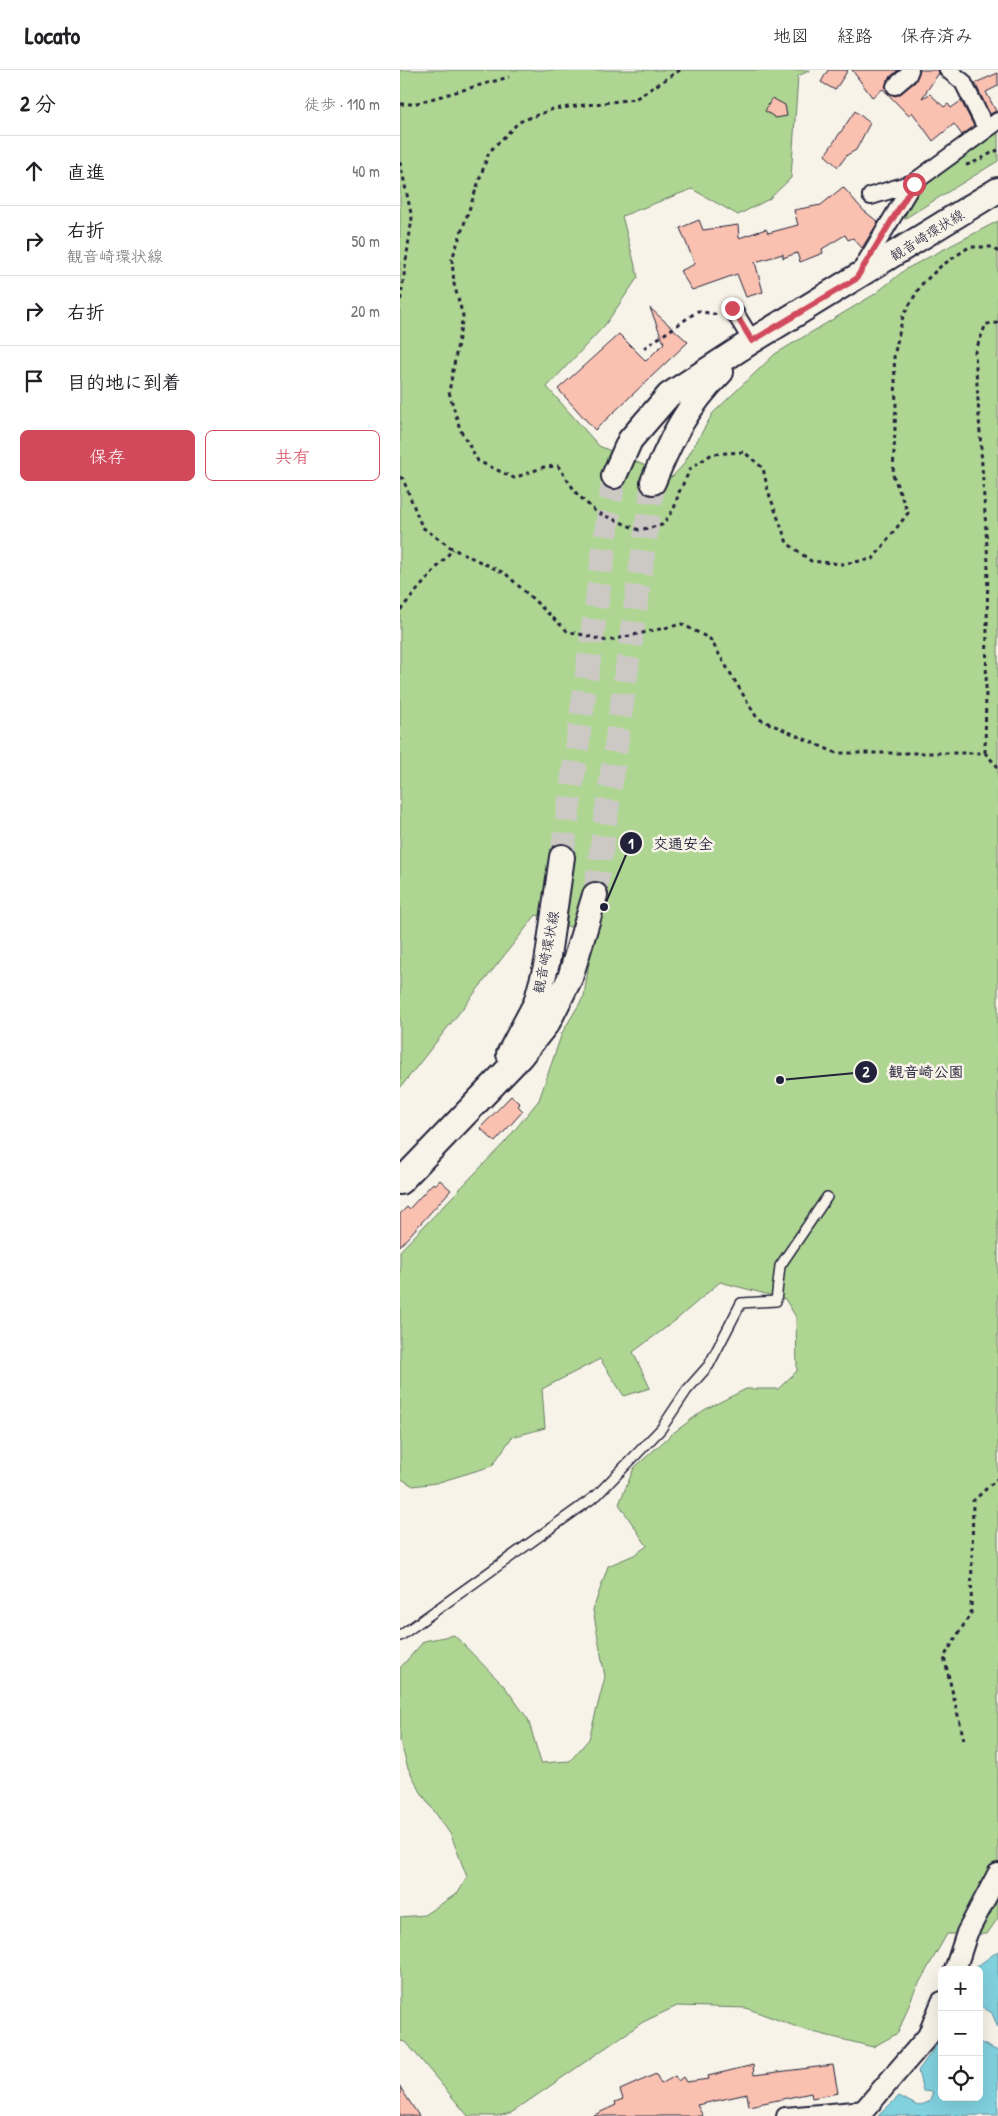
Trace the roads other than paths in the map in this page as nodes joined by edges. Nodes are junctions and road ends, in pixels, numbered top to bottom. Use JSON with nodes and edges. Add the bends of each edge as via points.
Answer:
{"nodes":[{"id":1,"x":948,"y":70,"type":"edge"},
{"id":2,"x":913,"y":73,"type":"edge"},
{"id":3,"x":895,"y":86,"type":"dead end"},
{"id":4,"x":992,"y":124,"type":"edge"},
{"id":5,"x":914,"y":184,"type":"junction"},
{"id":6,"x":998,"y":190,"type":"edge"},
{"id":7,"x":871,"y":196,"type":"dead end"},
{"id":8,"x":856,"y":279,"type":"junction"},
{"id":9,"x":732,"y":308,"type":"road end"},
{"id":10,"x":752,"y":341,"type":"junction"},
{"id":11,"x":614,"y":476,"type":"tunnel mouth"},
{"id":12,"x":653,"y":482,"type":"tunnel mouth"},
{"id":13,"x":562,"y":858,"type":"tunnel mouth"},
{"id":14,"x":595,"y":895,"type":"tunnel mouth"},
{"id":15,"x":485,"y":1094,"type":"junction"},
{"id":16,"x":400,"y":1182,"type":"edge"},
{"id":17,"x":827,"y":1197,"type":"dead end"},
{"id":18,"x":400,"y":1636,"type":"edge"},
{"id":19,"x":998,"y":1874,"type":"edge"},
{"id":20,"x":955,"y":1966,"type":"edge"},
{"id":21,"x":938,"y":2011,"type":"edge"},
{"id":22,"x":863,"y":2113,"type":"edge"},
{"id":23,"x":785,"y":2116,"type":"edge"}],
"edges":[{"from":1,"to":4,"type":"street","via":[[963,82]]},
{"from":2,"to":3,"type":"street"},
{"from":4,"to":5,"type":"street"},
{"from":5,"to":7,"type":"street"},
{"from":5,"to":8,"type":"street"},
{"from":6,"to":8,"type":"main road","name":"観音崎環状線"},
{"from":8,"to":10,"type":"main road","name":"観音崎環状線"},
{"from":9,"to":10,"type":"street"},
{"from":10,"to":11,"type":"main road","name":"観音崎環状線","via":[[669,395],[630,440]]},
{"from":10,"to":12,"type":"main road","name":"観音崎環状線","via":[[689,407],[672,435]]},
{"from":13,"to":15,"type":"main road","name":"観音崎環状線","via":[[547,963],[536,1002]]},
{"from":14,"to":15,"type":"main road","name":"観音崎環状線","via":[[570,978],[548,1022]]},
{"from":15,"to":16,"type":"main road","name":"観音崎環状線"},
{"from":17,"to":18,"type":"lane","via":[[780,1266],[776,1301],[741,1303],[710,1365],[687,1390],[661,1429],[634,1458],[597,1495]]},
{"from":19,"to":20,"type":"street","via":[[967,1933]]},
{"from":21,"to":22,"type":"street","via":[[928,2036]]},
{"from":22,"to":23,"type":"street"}]}
